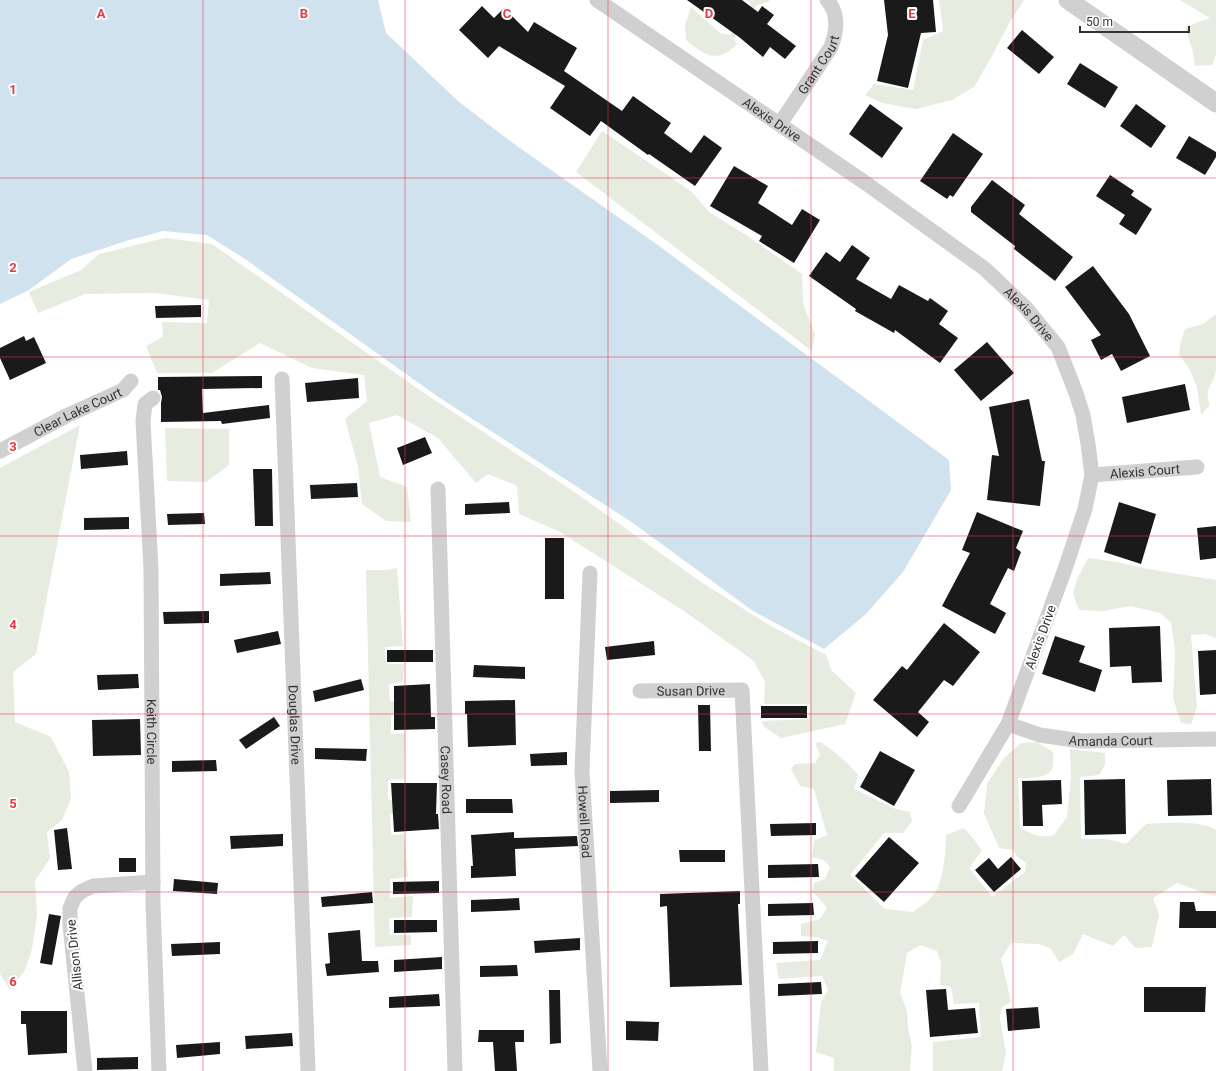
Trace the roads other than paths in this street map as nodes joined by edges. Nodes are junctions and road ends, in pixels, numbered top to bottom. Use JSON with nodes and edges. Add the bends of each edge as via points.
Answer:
{"nodes":[{"id":1,"x":597,"y":0,"type":"edge"},
{"id":2,"x":827,"y":0,"type":"edge"},
{"id":3,"x":1068,"y":0,"type":"edge"},
{"id":4,"x":1216,"y":103,"type":"edge"},
{"id":5,"x":780,"y":124,"type":"junction"},
{"id":6,"x":282,"y":379,"type":"dead end"},
{"id":7,"x":131,"y":381,"type":"dead end"},
{"id":8,"x":153,"y":398,"type":"dead end"},
{"id":9,"x":0,"y":451,"type":"edge"},
{"id":10,"x":1197,"y":467,"type":"dead end"},
{"id":11,"x":1092,"y":475,"type":"junction"},
{"id":12,"x":438,"y":489,"type":"dead end"},
{"id":13,"x":590,"y":573,"type":"dead end"},
{"id":14,"x":640,"y":691,"type":"dead end"},
{"id":15,"x":1008,"y":724,"type":"junction"},
{"id":16,"x":1216,"y":739,"type":"edge"},
{"id":17,"x":959,"y":806,"type":"dead end"},
{"id":18,"x":153,"y":882,"type":"junction"},
{"id":19,"x":85,"y":1071,"type":"edge"},
{"id":20,"x":159,"y":1071,"type":"edge"},
{"id":21,"x":308,"y":1071,"type":"edge"},
{"id":22,"x":455,"y":1071,"type":"edge"},
{"id":23,"x":600,"y":1071,"type":"edge"},
{"id":24,"x":761,"y":1071,"type":"edge"}],
"edges":[{"from":1,"to":5,"type":"street","name":"Alexis Drive"},
{"from":2,"to":5,"type":"street","name":"Grant Court","via":[[832,6],[835,37]]},
{"from":3,"to":4,"type":"street"},
{"from":5,"to":11,"type":"street","name":"Alexis Drive","via":[[985,269],[1026,308],[1058,347],[1083,415]]},
{"from":6,"to":21,"type":"street","name":"Douglas Drive"},
{"from":7,"to":9,"type":"street","name":"Clear Lake Court","via":[[123,390],[66,416]]},
{"from":8,"to":18,"type":"street","name":"Keith Circle","via":[[145,404],[143,421],[151,569]]},
{"from":10,"to":11,"type":"street","name":"Alexis Court"},
{"from":11,"to":15,"type":"street","name":"Alexis Drive","via":[[1079,530]]},
{"from":12,"to":22,"type":"street","name":"Casey Road"},
{"from":13,"to":23,"type":"street","name":"Howell Road","via":[[582,771]]},
{"from":14,"to":24,"type":"street","name":"Susan Drive","via":[[742,690]]},
{"from":15,"to":16,"type":"street","name":"Amanda Court","via":[[1040,735],[1081,742]]},
{"from":15,"to":17,"type":"street","name":"Alexis Drive"},
{"from":18,"to":19,"type":"street","name":"Allison Drive","via":[[93,886],[75,897],[70,908]]},
{"from":18,"to":20,"type":"street","name":"Keith Circle"}]}
